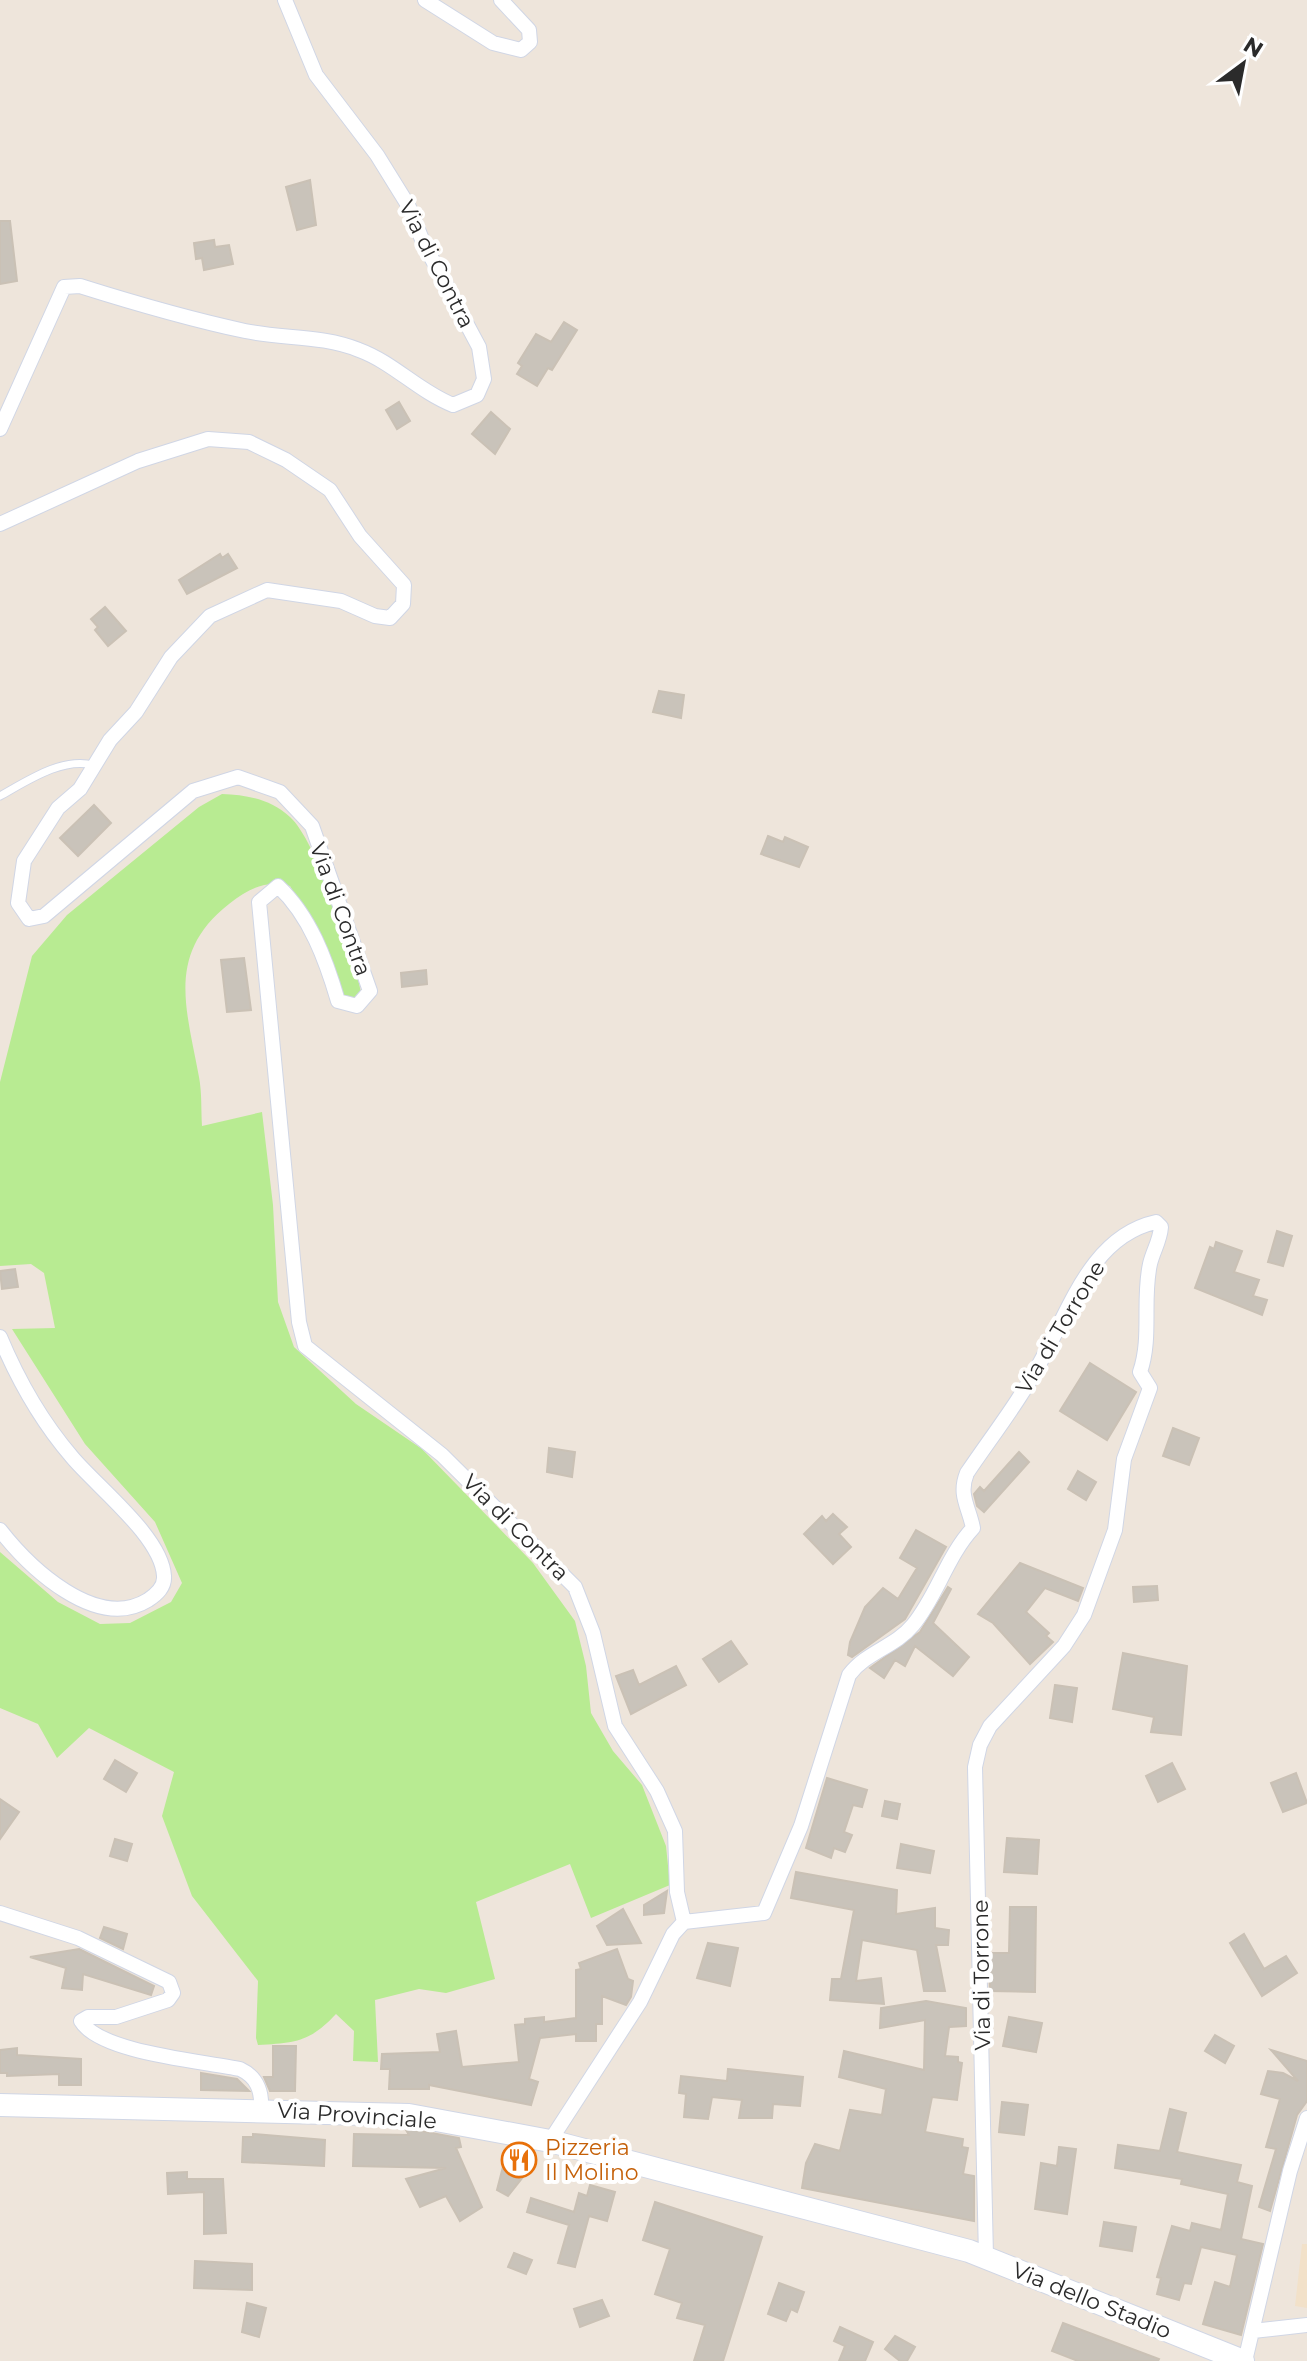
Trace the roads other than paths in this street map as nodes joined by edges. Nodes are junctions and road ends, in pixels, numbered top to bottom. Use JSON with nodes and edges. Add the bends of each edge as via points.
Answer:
{"nodes":[{"id":1,"x":285,"y":0,"type":"edge"},
{"id":2,"x":425,"y":0,"type":"edge"},
{"id":3,"x":501,"y":0,"type":"edge"},
{"id":4,"x":0,"y":429,"type":"edge"},
{"id":5,"x":0,"y":524,"type":"edge"},
{"id":6,"x":94,"y":765,"type":"junction"},
{"id":7,"x":0,"y":796,"type":"edge"},
{"id":8,"x":0,"y":1337,"type":"edge"},
{"id":9,"x":0,"y":1530,"type":"edge"},
{"id":10,"x":0,"y":1913,"type":"edge"},
{"id":11,"x":684,"y":1922,"type":"junction"},
{"id":12,"x":0,"y":2105,"type":"edge"},
{"id":13,"x":261,"y":2108,"type":"junction"},
{"id":14,"x":1307,"y":2118,"type":"edge"},
{"id":15,"x":550,"y":2141,"type":"junction"},
{"id":16,"x":986,"y":2257,"type":"junction"},
{"id":17,"x":1307,"y":2325,"type":"edge"},
{"id":18,"x":1253,"y":2331,"type":"junction"},
{"id":19,"x":1244,"y":2361,"type":"edge"}],
"edges":[{"from":1,"to":4,"type":"street","name":"Via di Contra","via":[[316,75],[408,205],[479,347],[484,379],[477,395],[453,405],[427,395],[400,372],[360,350],[319,338],[248,331],[80,286],[64,287]]},
{"from":2,"to":3,"type":"street","via":[[493,43],[521,50],[530,42],[529,30]]},
{"from":5,"to":6,"type":"street","name":"Via di Contra","via":[[138,461],[208,439],[249,442],[330,490],[360,536],[404,585],[403,604],[390,618],[341,601],[267,590],[210,616],[171,657]]},
{"from":6,"to":7,"type":"lane","via":[[79,761]]},
{"from":6,"to":11,"type":"street","name":"Via di Contra","via":[[24,861],[18,903],[29,919],[44,916],[193,791],[238,777],[280,792],[312,826],[370,991],[357,1006],[338,1001],[295,902],[278,886],[259,902],[305,1346],[442,1455],[575,1587],[593,1633],[615,1726],[657,1791],[675,1831],[677,1892]]},
{"from":8,"to":9,"type":"street","via":[[28,1395],[70,1456],[147,1538],[165,1580],[144,1602],[90,1604],[63,1591]]},
{"from":10,"to":13,"type":"street","via":[[78,1938],[169,1982],[173,1993],[168,2000],[116,2017],[81,2021],[113,2044],[252,2074]]},
{"from":11,"to":15,"type":"street","via":[[640,2002]]},
{"from":11,"to":16,"type":"street","name":"Via di Torrone","via":[[764,1913],[801,1826],[849,1675],[914,1624],[973,1528],[963,1505],[962,1484],[1044,1358],[1061,1316],[1119,1236],[1156,1222],[1161,1227],[1159,1246],[1150,1263],[1147,1350],[1140,1372],[1150,1388],[1124,1459],[1115,1530],[1084,1615],[1064,1646],[990,1726],[975,1767]]},
{"from":12,"to":13,"type":"street","name":"Via Provinciale"},
{"from":13,"to":15,"type":"street","name":"Via Provinciale","via":[[409,2115]]},
{"from":14,"to":18,"type":"street"},
{"from":15,"to":16,"type":"street","name":"Via Provinciale"},
{"from":16,"to":19,"type":"street","name":"Via dello Stadio"},
{"from":17,"to":18,"type":"street"},
{"from":18,"to":19,"type":"street"}]}
